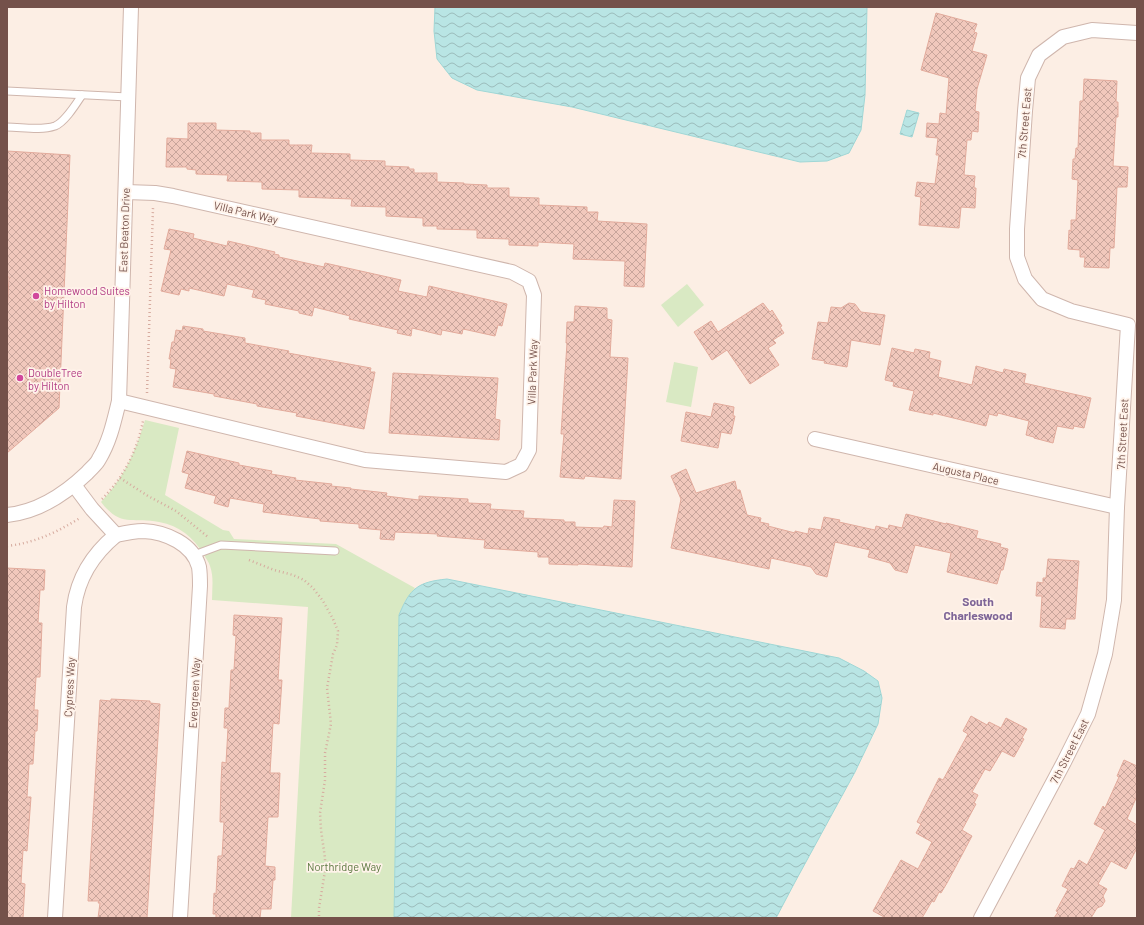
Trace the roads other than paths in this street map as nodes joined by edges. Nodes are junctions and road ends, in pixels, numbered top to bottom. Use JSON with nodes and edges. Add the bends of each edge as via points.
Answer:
{"nodes":[{"id":1,"x":131,"y":7,"type":"edge"},
{"id":2,"x":1137,"y":33,"type":"edge"},
{"id":3,"x":7,"y":91,"type":"edge"},
{"id":4,"x":82,"y":95,"type":"junction"},
{"id":5,"x":128,"y":97,"type":"junction"},
{"id":6,"x":7,"y":127,"type":"edge"},
{"id":7,"x":126,"y":192,"type":"junction"},
{"id":8,"x":1132,"y":326,"type":"edge"},
{"id":9,"x":119,"y":401,"type":"junction"},
{"id":10,"x":815,"y":439,"type":"dead end"},
{"id":11,"x":74,"y":485,"type":"junction"},
{"id":12,"x":1117,"y":508,"type":"junction"},
{"id":13,"x":7,"y":515,"type":"edge"},
{"id":14,"x":116,"y":535,"type":"junction"},
{"id":15,"x":335,"y":551,"type":"dead end"},
{"id":16,"x":194,"y":555,"type":"junction"},
{"id":17,"x":55,"y":918,"type":"edge"},
{"id":18,"x":180,"y":918,"type":"edge"},
{"id":19,"x":981,"y":918,"type":"edge"}],
"edges":[{"from":1,"to":5,"type":"street","name":"East Beaton Drive"},
{"from":2,"to":8,"type":"street","name":"7th Street East","via":[[1092,30],[1063,37],[1040,55],[1028,78],[1017,229],[1017,257],[1025,279],[1042,299],[1071,311]]},
{"from":3,"to":4,"type":"lane"},
{"from":4,"to":5,"type":"lane"},
{"from":4,"to":6,"type":"lane","via":[[56,125],[40,128]]},
{"from":5,"to":7,"type":"street","name":"East Beaton Drive"},
{"from":7,"to":9,"type":"street","name":"East Beaton Drive"},
{"from":7,"to":9,"type":"street","name":"Villa Park Way","via":[[173,196],[512,272],[529,281],[534,295],[529,450],[521,465],[506,472],[366,460]]},
{"from":8,"to":12,"type":"street","name":"7th Street East"},
{"from":9,"to":11,"type":"street","name":"East Beaton Drive","via":[[111,432],[99,460]]},
{"from":10,"to":12,"type":"street","name":"Augusta Place"},
{"from":11,"to":13,"type":"street","name":"East Beaton Drive","via":[[45,504],[18,514]]},
{"from":11,"to":14,"type":"street"},
{"from":12,"to":19,"type":"street","name":"7th Street East","via":[[1114,600],[1105,654],[1088,714]]},
{"from":14,"to":16,"type":"street","via":[[143,531],[160,534],[177,540]]},
{"from":14,"to":17,"type":"street","name":"Cypress Way","via":[[105,544],[84,573],[76,591]]},
{"from":15,"to":16,"type":"lane","via":[[221,545]]},
{"from":16,"to":18,"type":"street","name":"Evergreen Way","via":[[199,568],[200,586]]}]}
